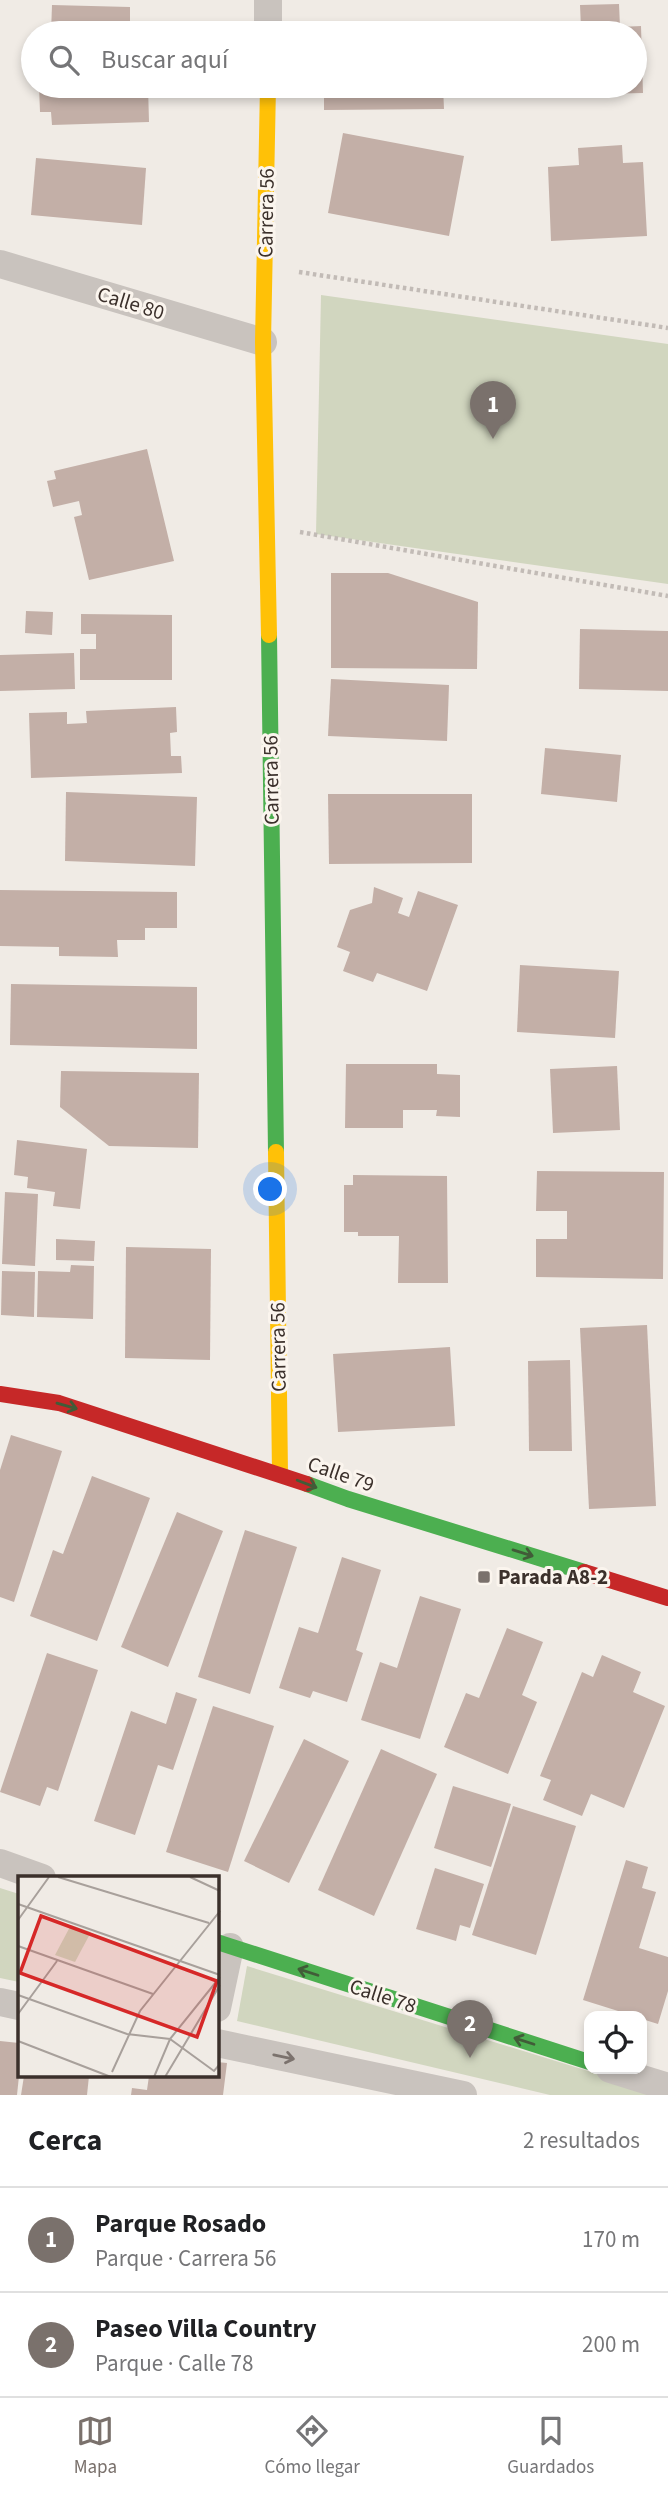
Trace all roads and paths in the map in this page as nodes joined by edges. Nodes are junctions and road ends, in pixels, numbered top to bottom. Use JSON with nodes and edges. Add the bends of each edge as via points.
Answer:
{"nodes":[{"id":1,"x":268,"y":0,"type":"edge"},
{"id":2,"x":268,"y":21,"type":"edge"},
{"id":3,"x":268,"y":98,"type":"edge"},
{"id":4,"x":0,"y":264,"type":"edge"},
{"id":5,"x":266,"y":267,"type":"junction"},
{"id":6,"x":668,"y":328,"type":"edge"},
{"id":7,"x":263,"y":342,"type":"junction"},
{"id":8,"x":268,"y":526,"type":"junction"},
{"id":9,"x":668,"y":596,"type":"edge"},
{"id":10,"x":0,"y":1394,"type":"edge"},
{"id":11,"x":280,"y":1474,"type":"junction"},
{"id":12,"x":668,"y":1598,"type":"edge"},
{"id":13,"x":0,"y":1863,"type":"edge"},
{"id":14,"x":36,"y":1876,"type":"edge"},
{"id":15,"x":223,"y":1945,"type":"edge"},
{"id":16,"x":219,"y":1987,"type":"edge"},
{"id":17,"x":0,"y":2002,"type":"edge"},
{"id":18,"x":18,"y":2006,"type":"edge"},
{"id":19,"x":219,"y":2043,"type":"edge"},
{"id":20,"x":584,"y":2060,"type":"edge"},
{"id":21,"x":626,"y":2074,"type":"edge"},
{"id":22,"x":668,"y":2087,"type":"edge"},
{"id":23,"x":463,"y":2095,"type":"edge"}],
"edges":[{"from":1,"to":2,"type":"street"},
{"from":3,"to":5,"type":"street","name":"Carrera 56"},
{"from":4,"to":7,"type":"street","name":"Calle 80"},
{"from":5,"to":6,"type":"path"},
{"from":5,"to":7,"type":"street","name":"Carrera 56"},
{"from":7,"to":8,"type":"street","name":"Carrera 56"},
{"from":8,"to":9,"type":"path"},
{"from":8,"to":11,"type":"street","name":"Carrera 56"},
{"from":10,"to":11,"type":"street","name":"Calle 79","one_way":true,"via":[[59,1404]]},
{"from":11,"to":12,"type":"street","name":"Calle 79","one_way":true},
{"from":13,"to":14,"type":"street"},
{"from":15,"to":16,"type":"street"},
{"from":20,"to":15,"type":"street","name":"Calle 78","one_way":true},
{"from":17,"to":18,"type":"street"},
{"from":19,"to":23,"type":"street","one_way":true},
{"from":21,"to":22,"type":"street"}]}
